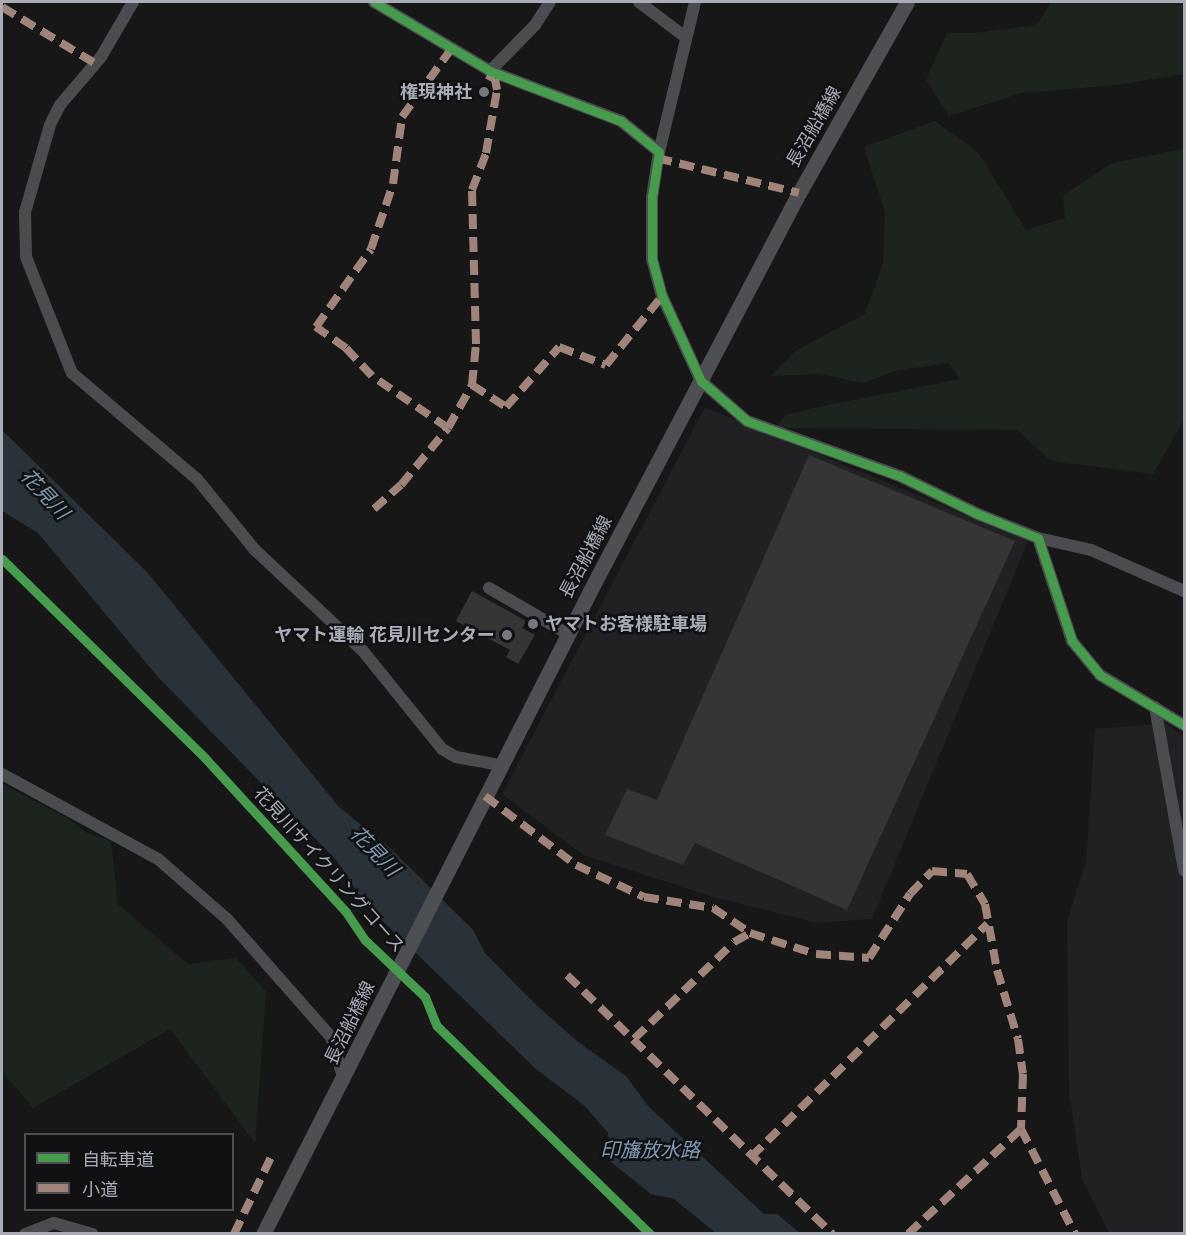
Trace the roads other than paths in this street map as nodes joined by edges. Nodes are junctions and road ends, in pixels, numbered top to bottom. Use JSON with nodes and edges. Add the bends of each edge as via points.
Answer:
{"nodes":[{"id":1,"x":134,"y":2,"type":"edge"},
{"id":2,"x":374,"y":2,"type":"edge"},
{"id":3,"x":550,"y":2,"type":"edge"},
{"id":4,"x":639,"y":2,"type":"edge"},
{"id":5,"x":694,"y":2,"type":"edge"},
{"id":6,"x":907,"y":2,"type":"edge"},
{"id":7,"x":684,"y":36,"type":"junction"},
{"id":8,"x":489,"y":71,"type":"junction"},
{"id":9,"x":659,"y":152,"type":"junction"},
{"id":10,"x":701,"y":381,"type":"junction"},
{"id":11,"x":1038,"y":538,"type":"junction"},
{"id":12,"x":489,"y":588,"type":"dead end"},
{"id":13,"x":1185,"y":591,"type":"edge"},
{"id":14,"x":568,"y":634,"type":"junction"},
{"id":15,"x":1155,"y":708,"type":"junction"},
{"id":16,"x":1185,"y":725,"type":"edge"},
{"id":17,"x":500,"y":765,"type":"junction"},
{"id":18,"x":2,"y":774,"type":"edge"},
{"id":19,"x":1185,"y":870,"type":"edge"},
{"id":20,"x":344,"y":1080,"type":"junction"},
{"id":21,"x":26,"y":1233,"type":"edge"},
{"id":22,"x":92,"y":1233,"type":"edge"},
{"id":23,"x":263,"y":1233,"type":"edge"}],
"edges":[{"from":1,"to":17,"type":"street","via":[[101,57],[60,105],[50,125],[25,212],[27,257],[72,373],[197,479],[255,550],[363,651],[442,749],[456,757]]},
{"from":2,"to":8,"type":"street"},
{"from":3,"to":8,"type":"street","via":[[536,25]]},
{"from":4,"to":7,"type":"street"},
{"from":5,"to":7,"type":"street"},
{"from":6,"to":10,"type":"main road","name":"長沼船橋線","via":[[799,193]]},
{"from":7,"to":9,"type":"street"},
{"from":8,"to":9,"type":"street","via":[[621,121]]},
{"from":9,"to":10,"type":"street","via":[[652,197],[652,259],[662,296]]},
{"from":10,"to":11,"type":"street","via":[[747,421],[900,476]]},
{"from":10,"to":14,"type":"main road","name":"長沼船橋線"},
{"from":11,"to":13,"type":"street","via":[[1090,550]]},
{"from":11,"to":15,"type":"street","via":[[1072,641],[1100,675]]},
{"from":12,"to":14,"type":"street"},
{"from":14,"to":17,"type":"main road","name":"長沼船橋線"},
{"from":15,"to":16,"type":"street"},
{"from":15,"to":19,"type":"street"},
{"from":17,"to":20,"type":"main road","name":"長沼船橋線"},
{"from":18,"to":20,"type":"street","via":[[158,859],[227,918],[331,1037]]},
{"from":20,"to":23,"type":"main road","name":"長沼船橋線"},
{"from":21,"to":22,"type":"street","via":[[54,1223]]}]}
